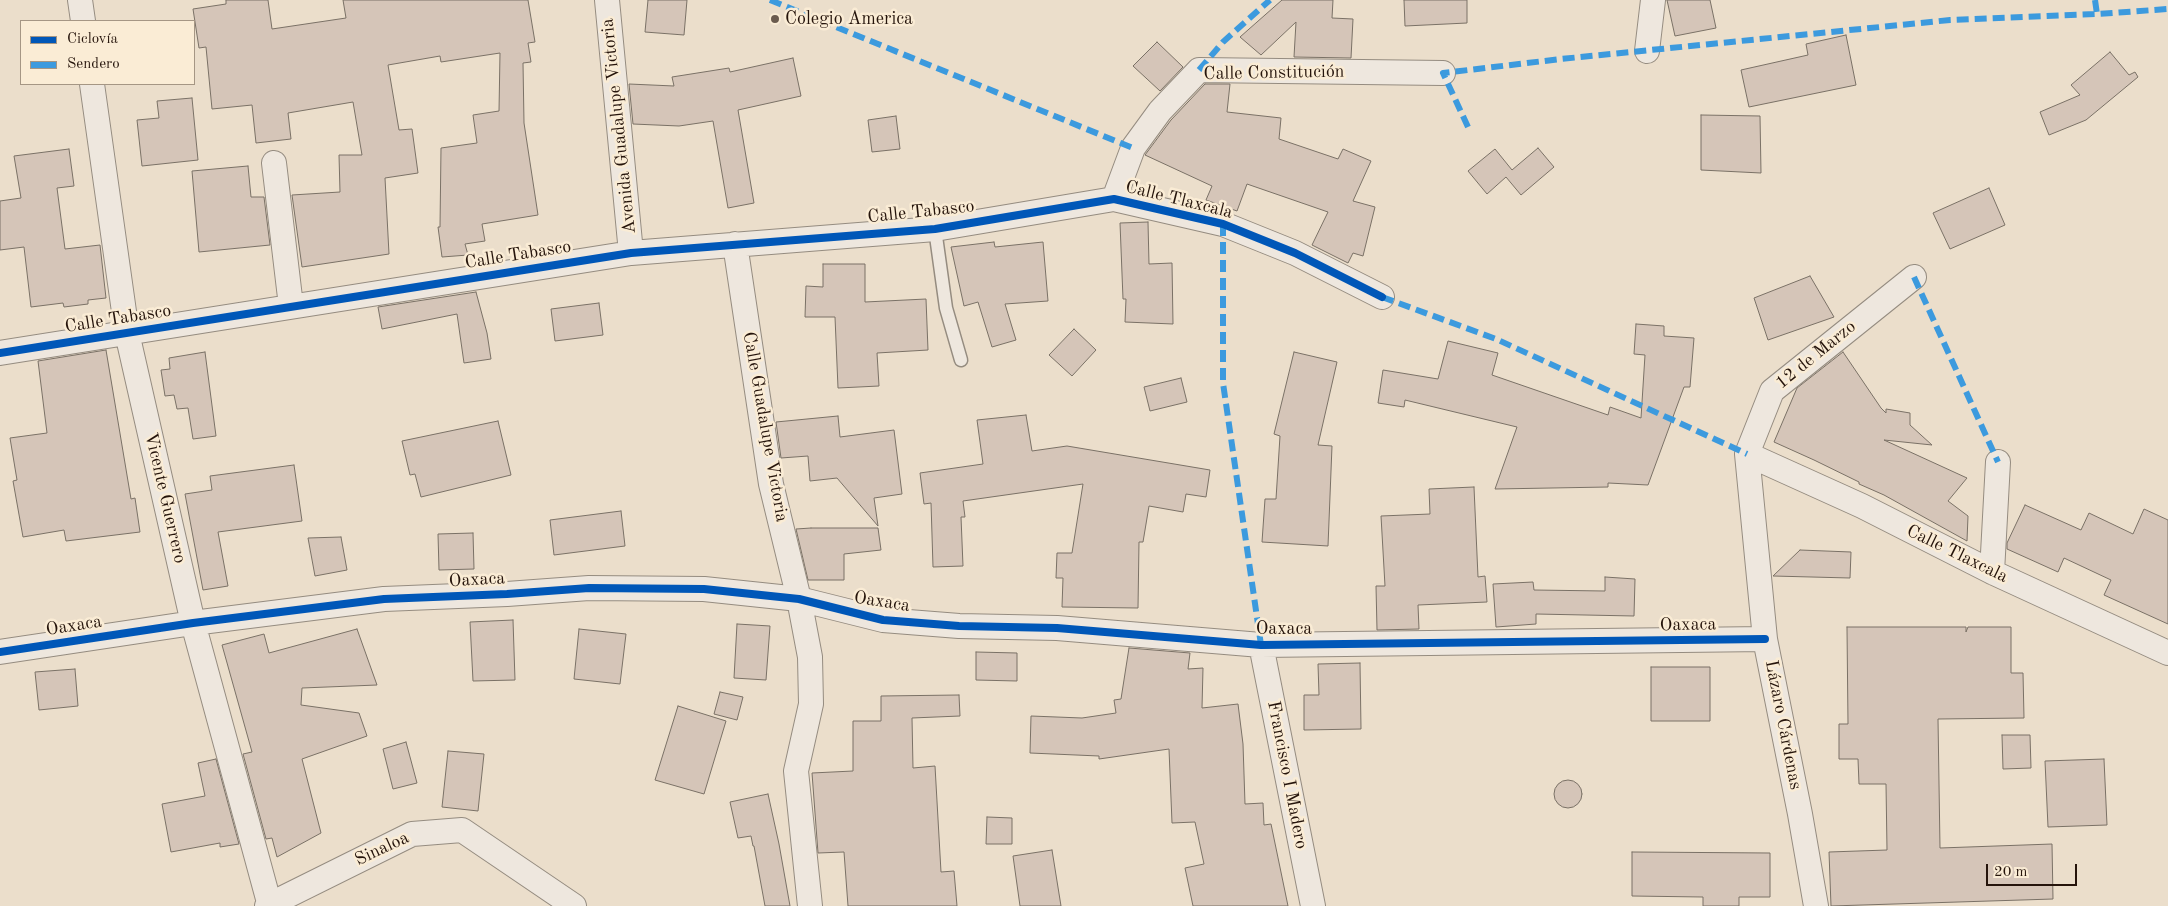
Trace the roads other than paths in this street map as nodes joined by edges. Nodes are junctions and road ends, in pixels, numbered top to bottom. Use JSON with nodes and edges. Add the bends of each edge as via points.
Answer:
{"nodes":[{"id":1,"x":80,"y":0,"type":"edge"},
{"id":2,"x":607,"y":0,"type":"edge"},
{"id":3,"x":1653,"y":0,"type":"edge"},
{"id":4,"x":83,"y":20,"type":"edge"},
{"id":5,"x":1647,"y":50,"type":"dead end"},
{"id":6,"x":1443,"y":73,"type":"dead end"},
{"id":7,"x":92,"y":85,"type":"edge"},
{"id":8,"x":274,"y":163,"type":"dead end"},
{"id":9,"x":1114,"y":199,"type":"junction"},
{"id":10,"x":1044,"y":210,"type":"joint"},
{"id":11,"x":935,"y":229,"type":"junction"},
{"id":12,"x":735,"y":244,"type":"junction"},
{"id":13,"x":631,"y":252,"type":"junction"},
{"id":14,"x":1914,"y":277,"type":"dead end"},
{"id":15,"x":1382,"y":297,"type":"dead end"},
{"id":16,"x":291,"y":306,"type":"junction"},
{"id":17,"x":127,"y":333,"type":"junction"},
{"id":18,"x":0,"y":353,"type":"edge"},
{"id":19,"x":961,"y":360,"type":"dead end"},
{"id":20,"x":1747,"y":454,"type":"junction"},
{"id":21,"x":1998,"y":462,"type":"dead end"},
{"id":22,"x":1992,"y":572,"type":"junction"},
{"id":23,"x":799,"y":599,"type":"junction"},
{"id":24,"x":193,"y":622,"type":"junction"},
{"id":25,"x":1765,"y":639,"type":"junction"},
{"id":26,"x":1261,"y":645,"type":"junction"},
{"id":27,"x":0,"y":652,"type":"edge"},
{"id":28,"x":2168,"y":653,"type":"edge"},
{"id":29,"x":269,"y":905,"type":"edge"},
{"id":30,"x":574,"y":906,"type":"edge"},
{"id":31,"x":810,"y":906,"type":"edge"},
{"id":32,"x":1313,"y":906,"type":"edge"},
{"id":33,"x":1816,"y":906,"type":"edge"}],
"edges":[{"from":1,"to":4,"type":"street"},
{"from":2,"to":13,"type":"street","name":"Avenida Guadalupe Victoria"},
{"from":3,"to":5,"type":"street"},
{"from":6,"to":9,"type":"street","name":"Calle Constitución","via":[[1198,70],[1160,111],[1133,148]]},
{"from":7,"to":17,"type":"street","name":"Vicente Guerrero"},
{"from":8,"to":16,"type":"street"},
{"from":9,"to":10,"type":"street","name":"Calle Tlaxcala"},
{"from":9,"to":15,"type":"street","name":"Calle Tlaxcala","via":[[1223,224],[1296,253]]},
{"from":10,"to":11,"type":"street","name":"Calle Tabasco"},
{"from":11,"to":12,"type":"street","name":"Calle Tabasco"},
{"from":11,"to":19,"type":"lane","via":[[946,308]]},
{"from":12,"to":13,"type":"street","name":"Calle Tabasco"},
{"from":12,"to":23,"type":"street","name":"Calle Guadalupe Victoria","via":[[771,484]]},
{"from":13,"to":16,"type":"street","name":"Calle Tabasco"},
{"from":14,"to":20,"type":"street","name":"12 de Marzo","via":[[1772,391]]},
{"from":16,"to":17,"type":"street","name":"Calle Tabasco"},
{"from":17,"to":18,"type":"street","name":"Calle Tabasco"},
{"from":17,"to":24,"type":"street","name":"Vicente Guerrero"},
{"from":20,"to":22,"type":"street","name":"Calle Tlaxcala","via":[[1862,506]]},
{"from":20,"to":25,"type":"street","name":"Lázaro Cárdenas"},
{"from":21,"to":22,"type":"street"},
{"from":22,"to":28,"type":"street","name":"Calle Tlaxcala"},
{"from":23,"to":24,"type":"street","name":"Oaxaca","via":[[704,589],[589,588],[384,599]]},
{"from":23,"to":26,"type":"street","name":"Oaxaca","via":[[883,620],[959,626],[1057,628]]},
{"from":23,"to":31,"type":"street","name":"Calle Guadalupe Victoria","via":[[810,657],[811,704],[796,771]]},
{"from":24,"to":27,"type":"street","name":"Oaxaca"},
{"from":24,"to":29,"type":"street","name":"Vicente Guerrero"},
{"from":25,"to":26,"type":"street","name":"Oaxaca"},
{"from":25,"to":33,"type":"street","name":"Lázaro Cárdenas"},
{"from":26,"to":32,"type":"street","name":"Francisco I Madero"},
{"from":29,"to":30,"type":"street","name":"Sinaloa","via":[[412,834],[462,830]]}]}
